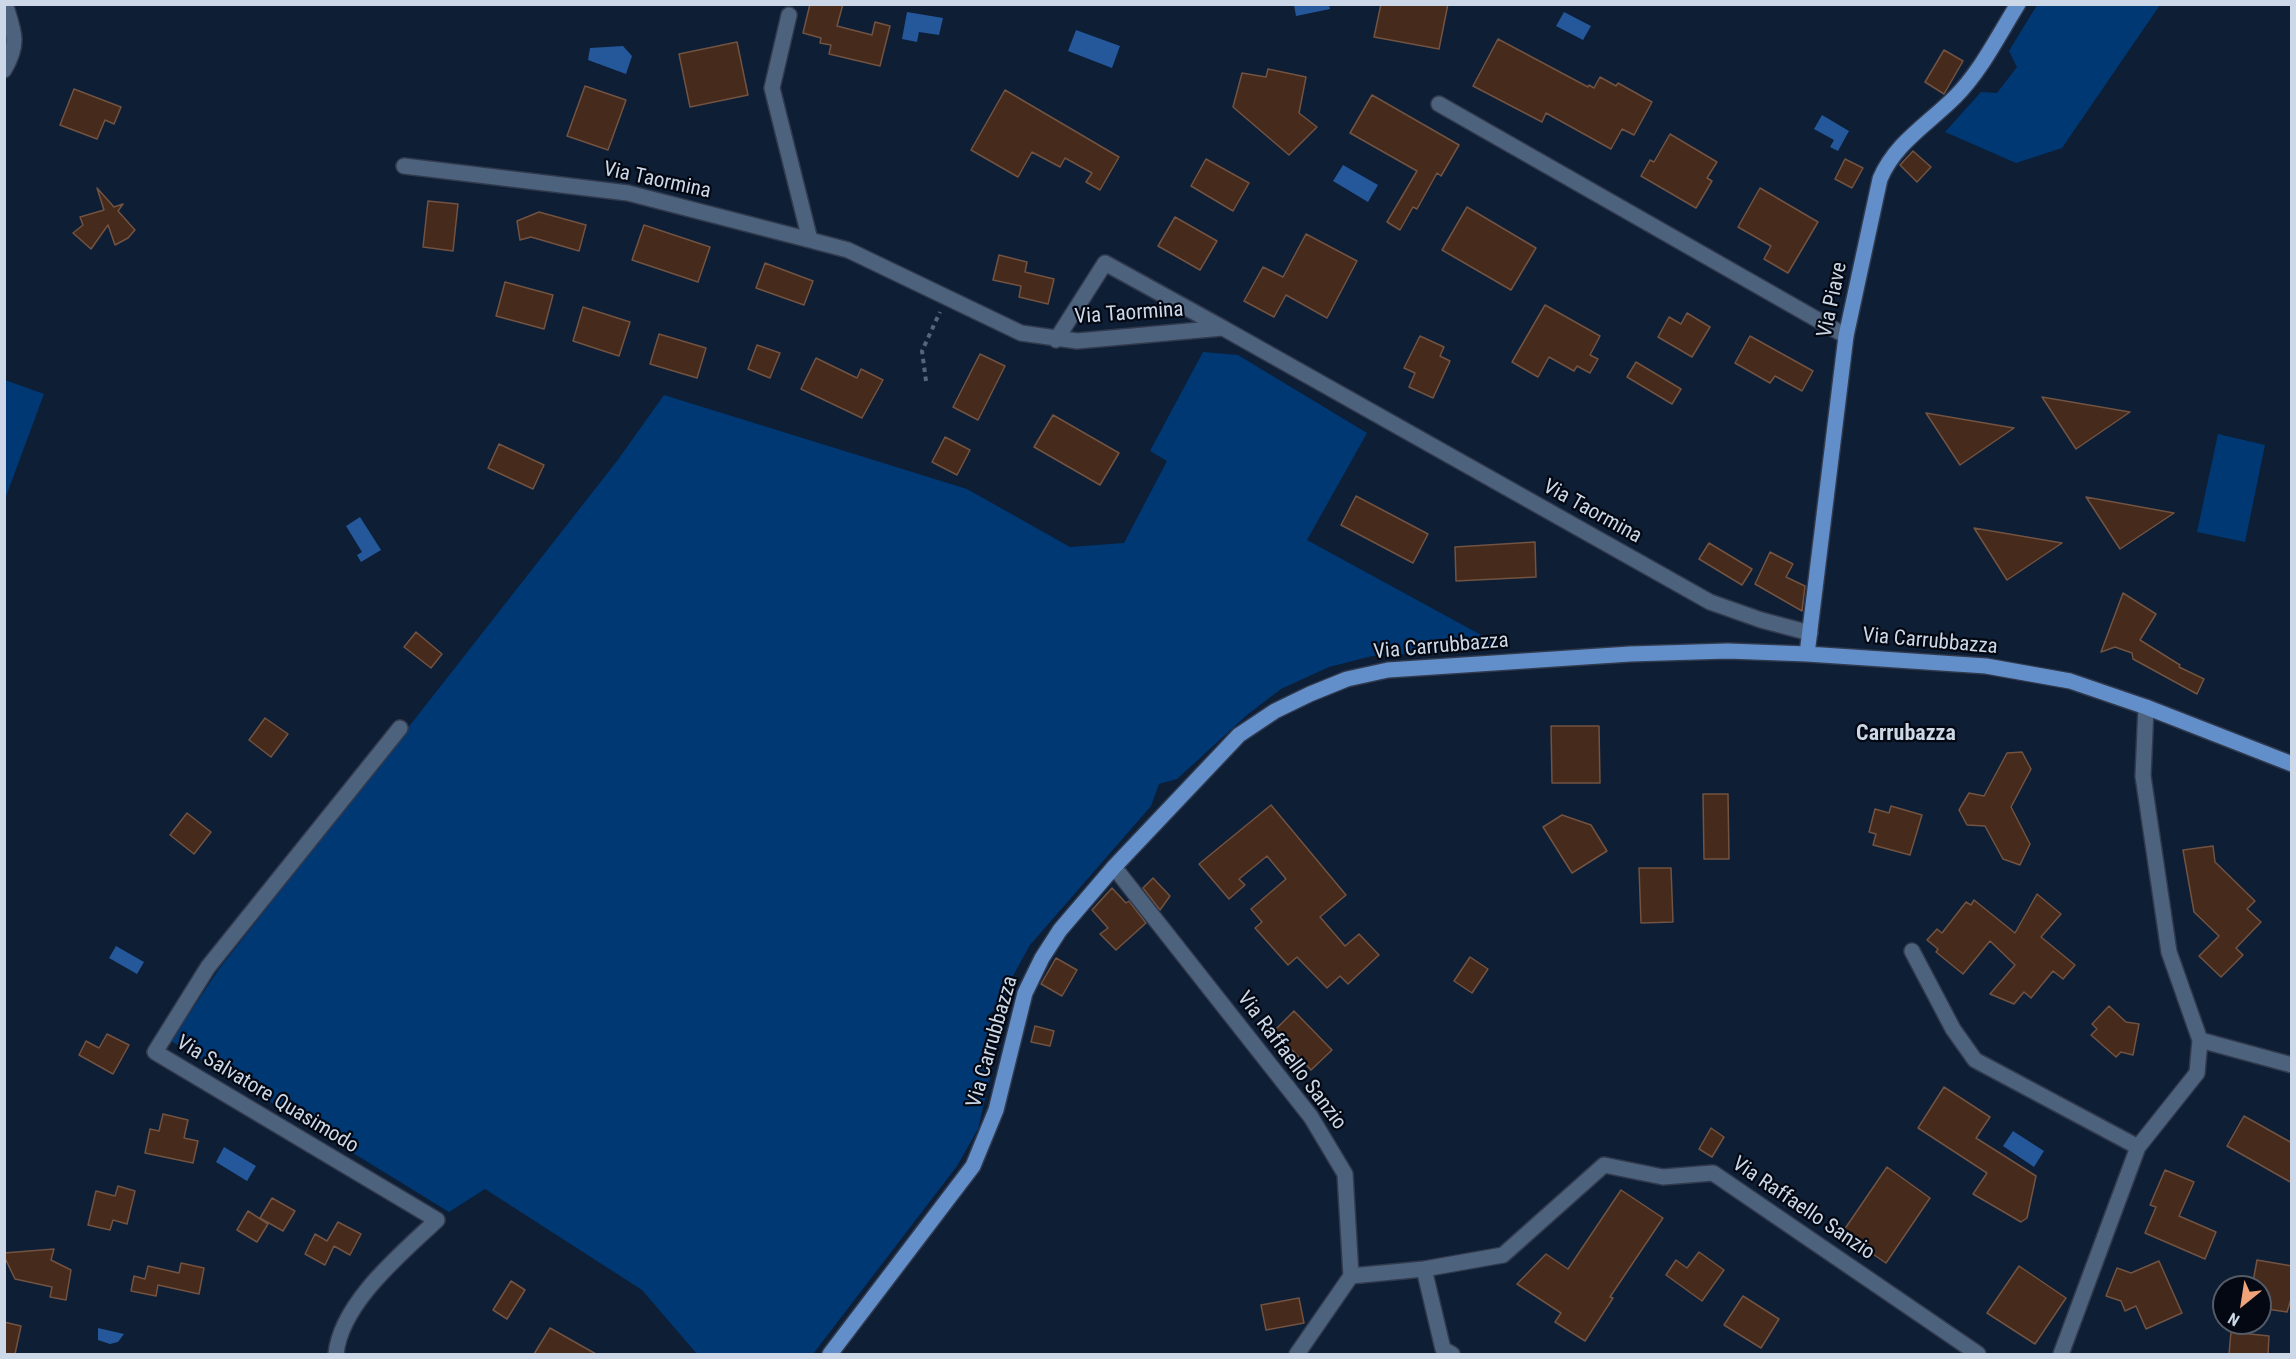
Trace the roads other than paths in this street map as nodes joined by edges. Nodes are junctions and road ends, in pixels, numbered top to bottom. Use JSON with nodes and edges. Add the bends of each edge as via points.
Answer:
{"nodes":[{"id":1,"x":5,"y":4,"type":"edge"},
{"id":2,"x":2018,"y":4,"type":"edge"},
{"id":3,"x":789,"y":15,"type":"dead end"},
{"id":4,"x":4,"y":70,"type":"edge"},
{"id":5,"x":1439,"y":104,"type":"dead end"},
{"id":6,"x":404,"y":166,"type":"dead end"},
{"id":7,"x":810,"y":240,"type":"junction"},
{"id":8,"x":1223,"y":328,"type":"junction"},
{"id":9,"x":1846,"y":336,"type":"junction"},
{"id":10,"x":1056,"y":339,"type":"junction"},
{"id":11,"x":1810,"y":633,"type":"junction"},
{"id":12,"x":1807,"y":654,"type":"junction"},
{"id":13,"x":2146,"y":707,"type":"junction"},
{"id":14,"x":400,"y":728,"type":"dead end"},
{"id":15,"x":2292,"y":764,"type":"edge"},
{"id":16,"x":1114,"y":867,"type":"junction"},
{"id":17,"x":1912,"y":951,"type":"dead end"},
{"id":18,"x":2200,"y":1040,"type":"junction"},
{"id":19,"x":2292,"y":1065,"type":"edge"},
{"id":20,"x":2138,"y":1147,"type":"junction"},
{"id":21,"x":1424,"y":1269,"type":"junction"},
{"id":22,"x":1352,"y":1276,"type":"junction"},
{"id":23,"x":336,"y":1354,"type":"edge"},
{"id":24,"x":830,"y":1354,"type":"edge"},
{"id":25,"x":1297,"y":1354,"type":"edge"},
{"id":26,"x":1452,"y":1354,"type":"edge"},
{"id":27,"x":1978,"y":1354,"type":"edge"},
{"id":28,"x":2061,"y":1354,"type":"edge"}],
"edges":[{"from":1,"to":4,"type":"street","via":[[16,37]]},
{"from":2,"to":9,"type":"main road","name":"Via Piave","via":[[1979,68],[1956,96],[1887,163]]},
{"from":3,"to":7,"type":"street","via":[[772,88]]},
{"from":5,"to":9,"type":"street"},
{"from":6,"to":7,"type":"street","name":"Via Taormina","via":[[628,193]]},
{"from":7,"to":10,"type":"street","name":"Via Taormina","via":[[848,250],[1021,333]]},
{"from":8,"to":10,"type":"street","name":"Via Taormina","via":[[1077,341]]},
{"from":8,"to":10,"type":"street","via":[[1105,263]]},
{"from":8,"to":11,"type":"street","name":"Via Taormina","via":[[1710,602]]},
{"from":9,"to":11,"type":"main road","name":"Via Piave"},
{"from":11,"to":12,"type":"main road","name":"Via Piave"},
{"from":12,"to":13,"type":"main road","name":"Via Carrubbazza","via":[[1986,666],[2070,681]]},
{"from":12,"to":16,"type":"main road","name":"Via Carrubbazza","via":[[1630,654],[1388,670],[1347,679],[1283,707],[1239,735]]},
{"from":13,"to":15,"type":"main road","name":"Via Carrubbazza"},
{"from":13,"to":18,"type":"street","via":[[2143,776],[2169,952]]},
{"from":14,"to":23,"type":"street","name":"Via Salvatore Quasimodo","via":[[208,967],[155,1052],[436,1220],[359,1300],[338,1341]]},
{"from":16,"to":22,"type":"street","name":"Via Raffaello Sanzio","via":[[1311,1117],[1345,1174]]},
{"from":16,"to":24,"type":"main road","name":"Via Carrubbazza","via":[[1060,930],[1025,993],[996,1110],[973,1166]]},
{"from":17,"to":20,"type":"street","via":[[1953,1029],[1976,1060]]},
{"from":18,"to":19,"type":"street"},
{"from":18,"to":20,"type":"street","via":[[2197,1072]]},
{"from":20,"to":28,"type":"street"},
{"from":21,"to":22,"type":"street","name":"Via Raffaello Sanzio"},
{"from":21,"to":26,"type":"street","via":[[1443,1349]]},
{"from":21,"to":27,"type":"street","name":"Via Raffaello Sanzio","via":[[1503,1255],[1604,1165],[1663,1177],[1713,1173]]},
{"from":22,"to":25,"type":"street"}]}
